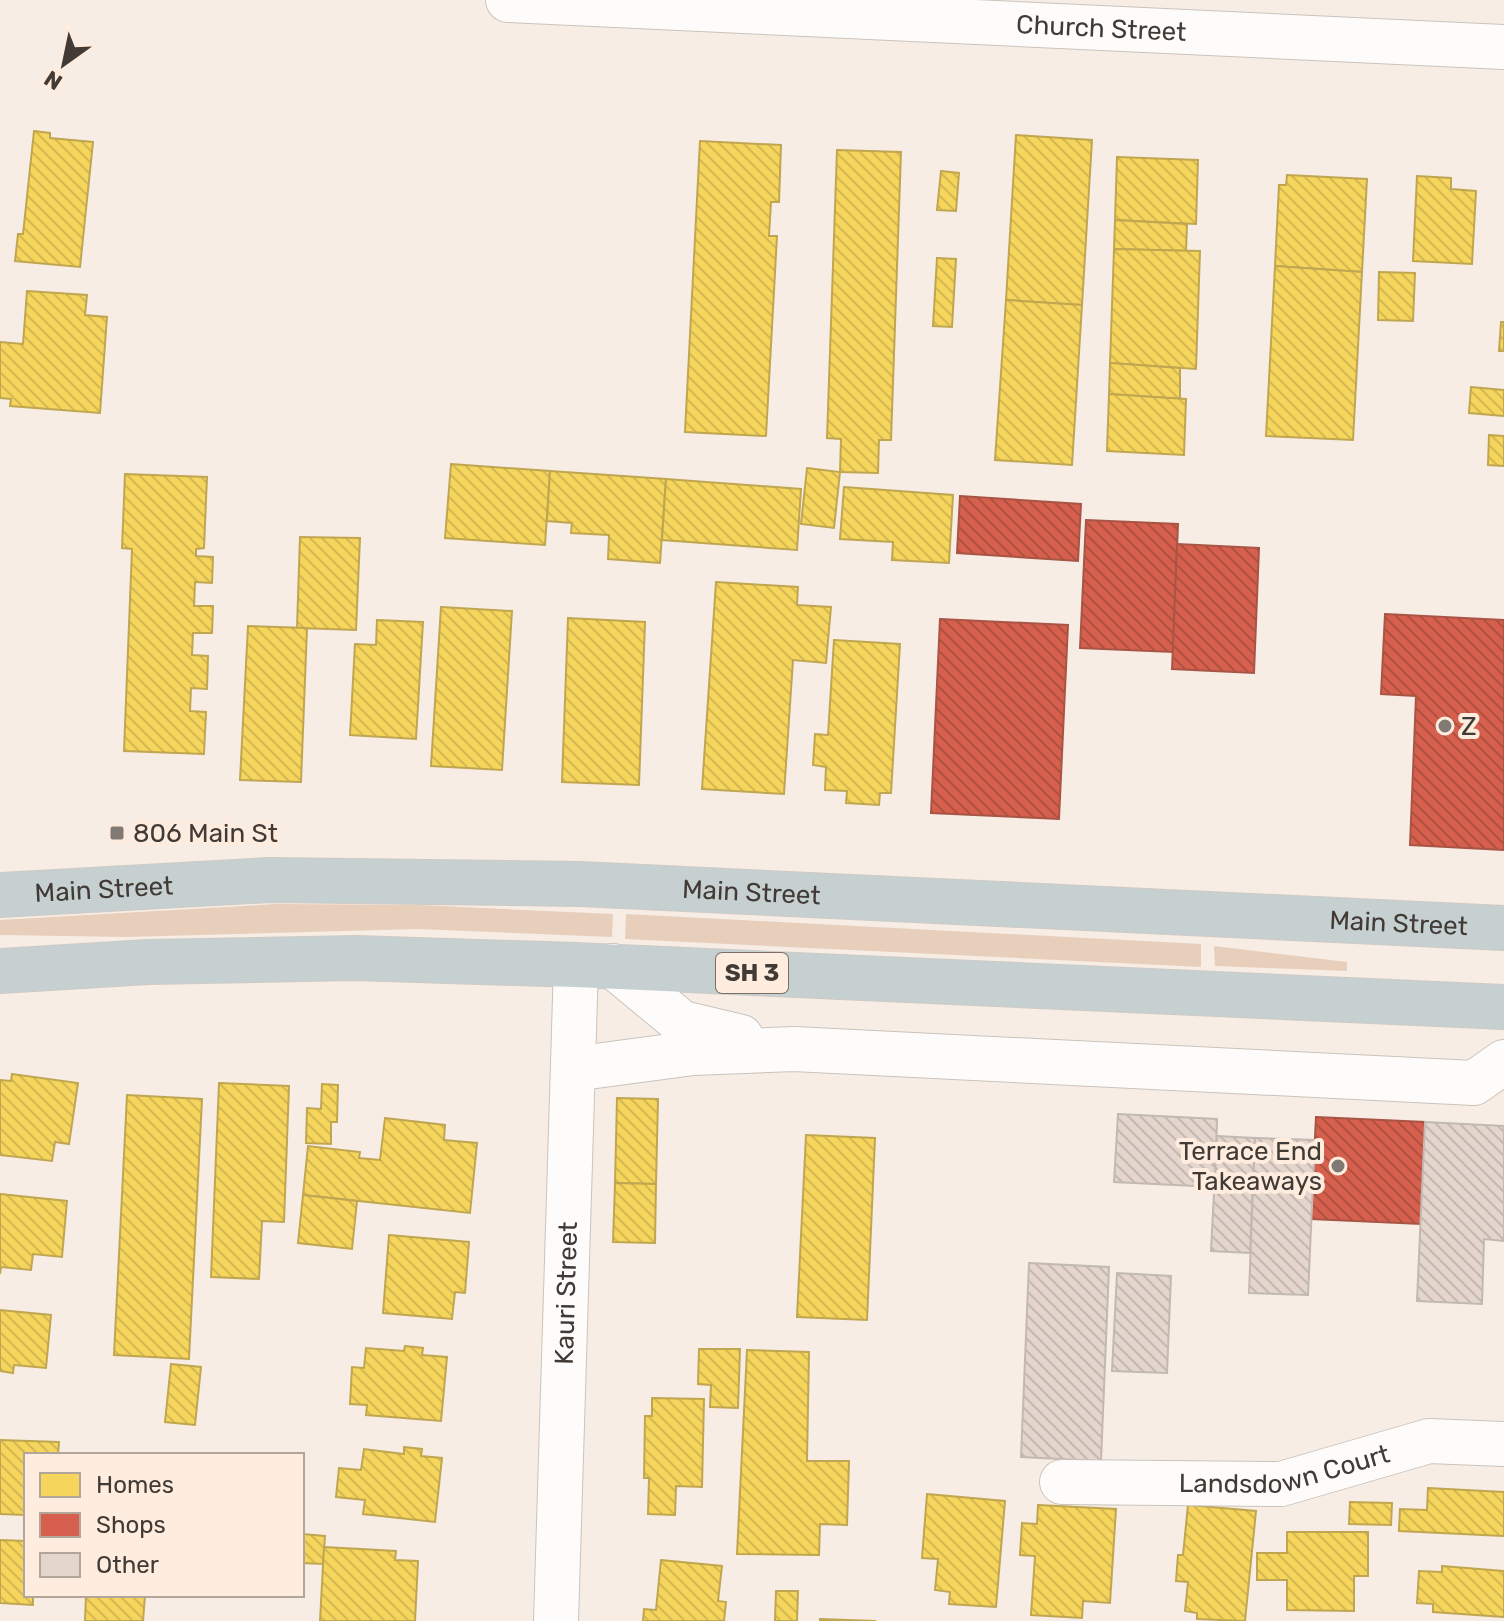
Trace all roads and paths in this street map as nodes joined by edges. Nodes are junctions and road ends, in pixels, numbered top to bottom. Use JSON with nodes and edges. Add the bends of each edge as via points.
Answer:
{"nodes":[{"id":1,"x":508,"y":0,"type":"edge"},
{"id":2,"x":975,"y":10,"type":"edge"},
{"id":3,"x":1504,"y":47,"type":"edge"},
{"id":4,"x":0,"y":895,"type":"edge"},
{"id":5,"x":1504,"y":928,"type":"edge"},
{"id":6,"x":595,"y":966,"type":"junction"},
{"id":7,"x":0,"y":971,"type":"edge"},
{"id":8,"x":1504,"y":1007,"type":"edge"},
{"id":9,"x":794,"y":1049,"type":"junction"},
{"id":10,"x":1504,"y":1062,"type":"edge"},
{"id":11,"x":573,"y":1069,"type":"junction"},
{"id":12,"x":1504,"y":1444,"type":"edge"},
{"id":13,"x":1062,"y":1482,"type":"dead end"},
{"id":14,"x":556,"y":1621,"type":"edge"}],
"edges":[{"from":1,"to":2,"type":"street","name":"Church Street"},
{"from":2,"to":3,"type":"street","name":"Church Street"},
{"from":4,"to":5,"type":"highway","name":"Main Street","via":[[270,880],[580,884]]},
{"from":6,"to":7,"type":"highway","number":"SH 3","via":[[355,958]]},
{"from":6,"to":8,"type":"highway","number":"SH 3"},
{"from":6,"to":9,"type":"street","via":[[682,1023]]},
{"from":6,"to":11,"type":"street","name":"Kauri Street"},
{"from":9,"to":10,"type":"street","via":[[1474,1083]]},
{"from":9,"to":11,"type":"street","via":[[693,1053]]},
{"from":11,"to":14,"type":"street","name":"Kauri Street"},
{"from":12,"to":13,"type":"street","name":"Landsdown Court","via":[[1429,1441],[1281,1484]]}]}
